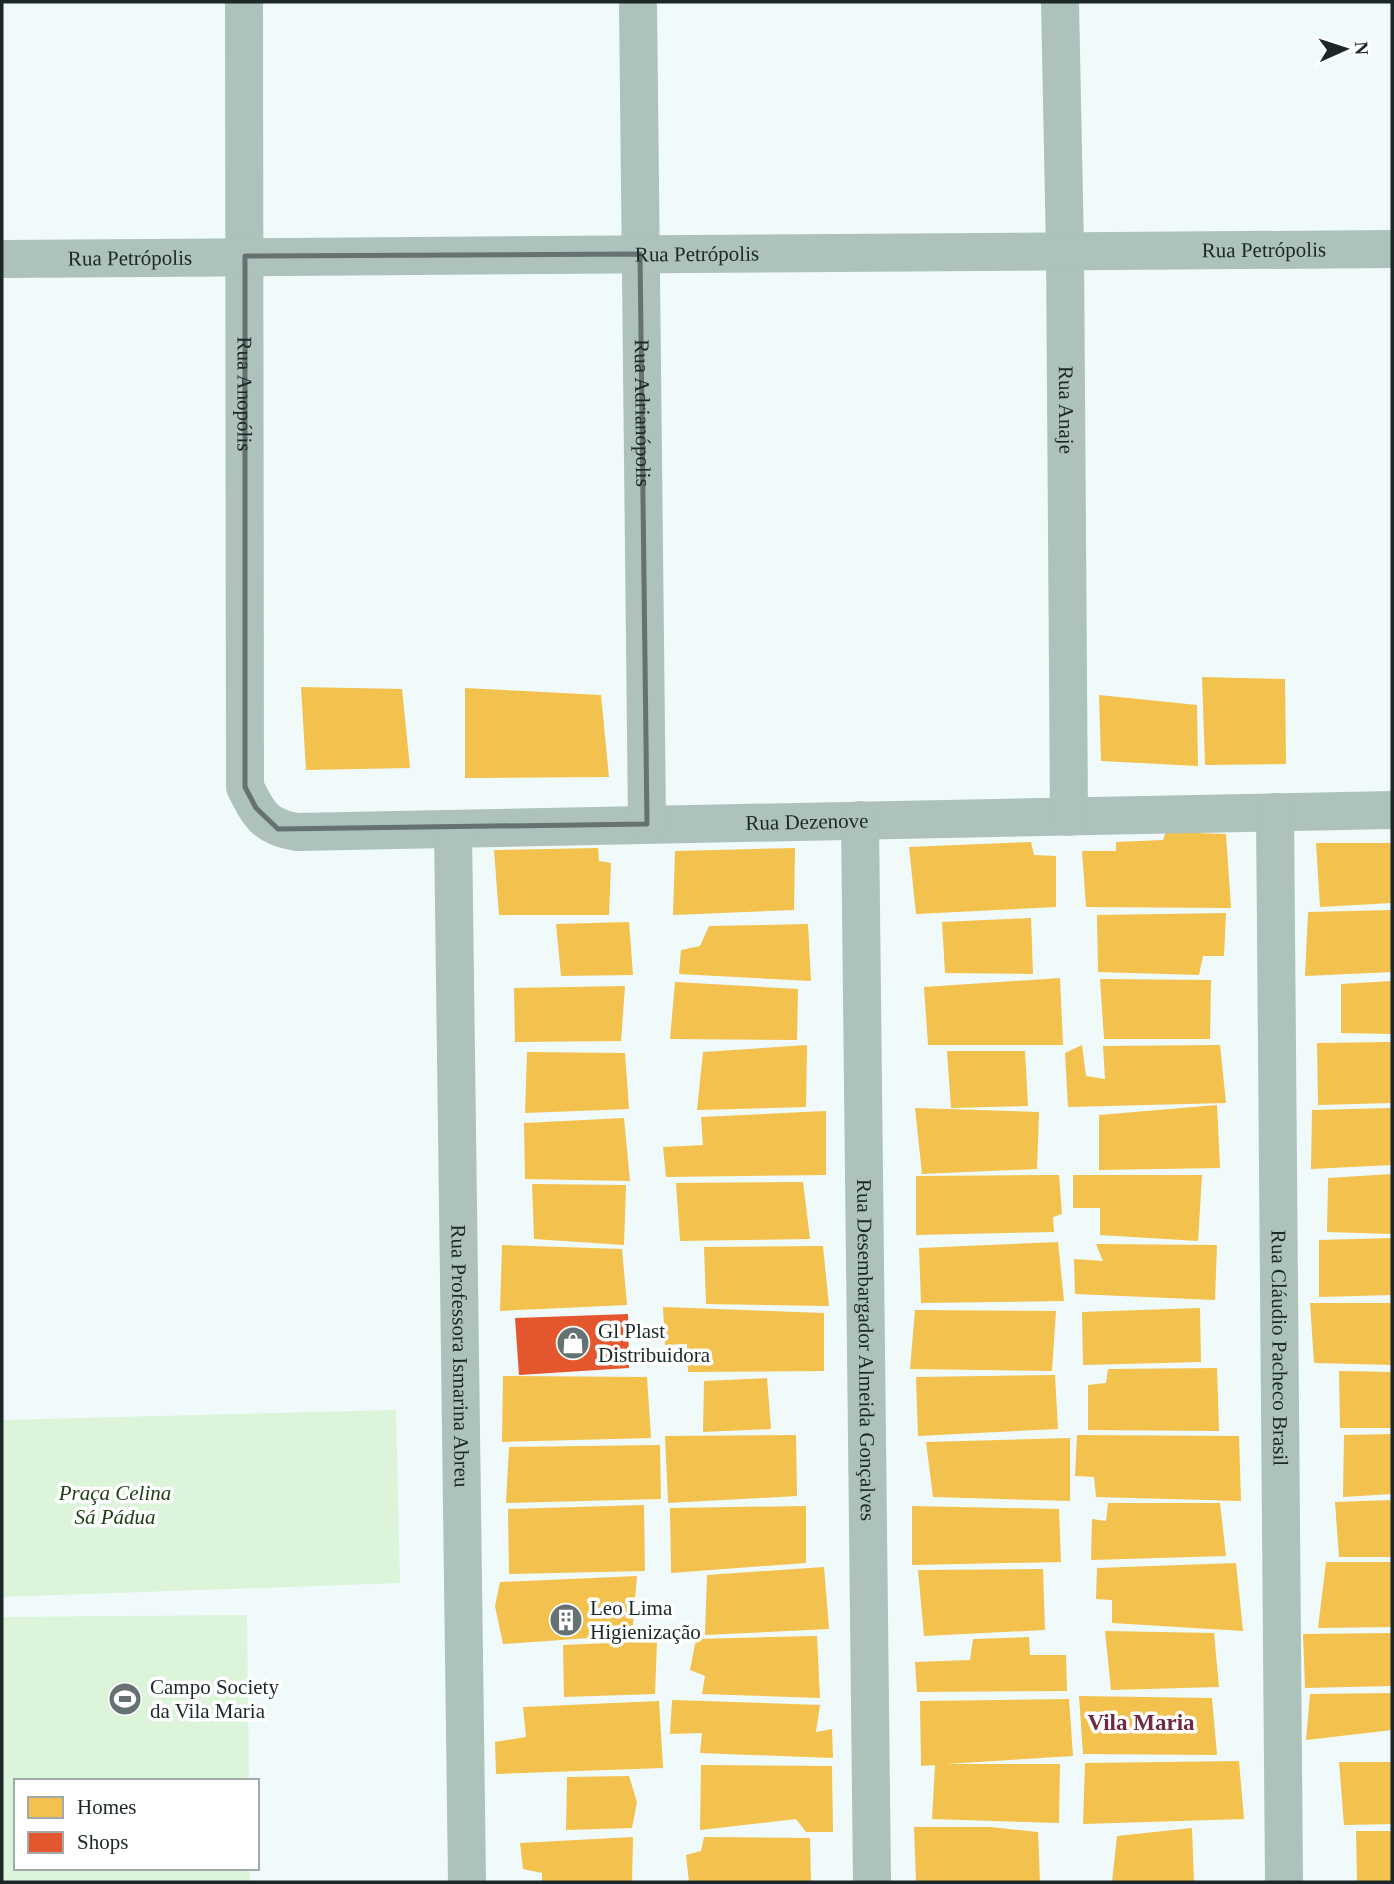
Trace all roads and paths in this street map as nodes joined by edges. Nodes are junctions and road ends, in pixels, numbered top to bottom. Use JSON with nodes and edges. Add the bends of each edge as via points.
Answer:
{"nodes":[{"id":1,"x":244,"y":2,"type":"edge"},
{"id":2,"x":638,"y":2,"type":"edge"},
{"id":3,"x":1060,"y":2,"type":"edge"},
{"id":4,"x":1392,"y":249,"type":"edge"},
{"id":5,"x":1065,"y":250,"type":"junction"},
{"id":6,"x":640,"y":254,"type":"junction"},
{"id":7,"x":245,"y":256,"type":"junction"},
{"id":8,"x":2,"y":258,"type":"edge"},
{"id":9,"x":245,"y":786,"type":"joint"},
{"id":10,"x":1392,"y":810,"type":"edge"},
{"id":11,"x":1275,"y":812,"type":"junction"},
{"id":12,"x":1069,"y":817,"type":"junction"},
{"id":13,"x":860,"y":820,"type":"junction"},
{"id":14,"x":647,"y":824,"type":"junction"},
{"id":15,"x":453,"y":829,"type":"junction"},
{"id":16,"x":467,"y":1882,"type":"edge"},
{"id":17,"x":872,"y":1882,"type":"edge"},
{"id":18,"x":1284,"y":1882,"type":"edge"}],
"edges":[{"from":1,"to":7,"type":"street","name":"Rua Anopólis"},
{"from":2,"to":6,"type":"street","name":"Rua Adrianópolis"},
{"from":3,"to":5,"type":"street","name":"Rua Anaje"},
{"from":4,"to":5,"type":"street","name":"Rua Petrópolis"},
{"from":5,"to":6,"type":"street","name":"Rua Petrópolis"},
{"from":5,"to":12,"type":"street","name":"Rua Anaje"},
{"from":6,"to":7,"type":"street","name":"Rua Petrópolis"},
{"from":6,"to":14,"type":"street","name":"Rua Adrianópolis"},
{"from":7,"to":8,"type":"street","name":"Rua Petrópolis"},
{"from":7,"to":9,"type":"street","name":"Rua Anopólis"},
{"from":9,"to":15,"type":"street","name":"Rua Dezenove","via":[[256,808],[278,829]]},
{"from":10,"to":11,"type":"street","name":"Rua Dezenove"},
{"from":11,"to":12,"type":"street","name":"Rua Dezenove"},
{"from":11,"to":18,"type":"street","name":"Rua Cláudio Pacheco Brasil"},
{"from":12,"to":13,"type":"street","name":"Rua Dezenove"},
{"from":13,"to":14,"type":"street","name":"Rua Dezenove"},
{"from":13,"to":17,"type":"street","name":"Rua Desembargador Almeida Gonçalves"},
{"from":14,"to":15,"type":"street","name":"Rua Dezenove"},
{"from":15,"to":16,"type":"street","name":"Rua Professora Ismarina Abreu"}]}
